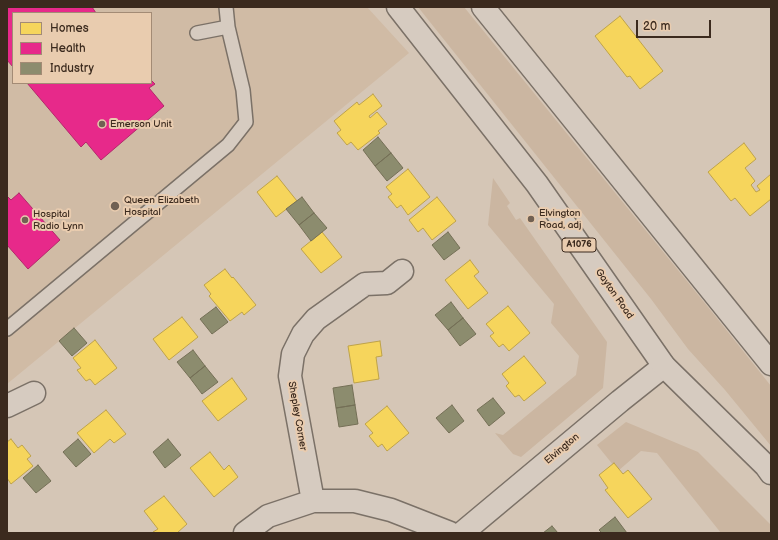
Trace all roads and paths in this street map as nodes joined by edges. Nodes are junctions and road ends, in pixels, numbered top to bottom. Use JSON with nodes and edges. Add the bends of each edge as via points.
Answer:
{"nodes":[{"id":1,"x":226,"y":7,"type":"edge"},
{"id":2,"x":398,"y":7,"type":"edge"},
{"id":3,"x":483,"y":7,"type":"edge"},
{"id":4,"x":228,"y":27,"type":"junction"},
{"id":5,"x":197,"y":32,"type":"dead end"},
{"id":6,"x":402,"y":271,"type":"dead end"},
{"id":7,"x":9,"y":324,"type":"edge"},
{"id":8,"x":771,"y":364,"type":"edge"},
{"id":9,"x":664,"y":366,"type":"junction"},
{"id":10,"x":34,"y":393,"type":"dead end"},
{"id":11,"x":7,"y":406,"type":"edge"},
{"id":12,"x":771,"y":473,"type":"edge"},
{"id":13,"x":313,"y":501,"type":"junction"},
{"id":14,"x":245,"y":533,"type":"edge"},
{"id":15,"x":450,"y":533,"type":"edge"},
{"id":16,"x":462,"y":533,"type":"edge"}],
"edges":[{"from":1,"to":4,"type":"lane"},
{"from":2,"to":9,"type":"street","name":"Gayton Road","number":"A1076","via":[[537,184]]},
{"from":3,"to":8,"type":"street"},
{"from":4,"to":5,"type":"lane"},
{"from":4,"to":7,"type":"lane","via":[[243,90],[246,122],[228,145]]},
{"from":6,"to":13,"type":"street","name":"Shepley Corner","via":[[387,283],[364,284],[316,319],[303,334],[293,354],[290,376]]},
{"from":9,"to":12,"type":"street","name":"Gayton Road","number":"A1076"},
{"from":9,"to":16,"type":"street","name":"Elvington"},
{"from":10,"to":11,"type":"street"},
{"from":13,"to":14,"type":"street","via":[[268,516]]},
{"from":13,"to":15,"type":"street","via":[[355,501],[391,510]]}]}
